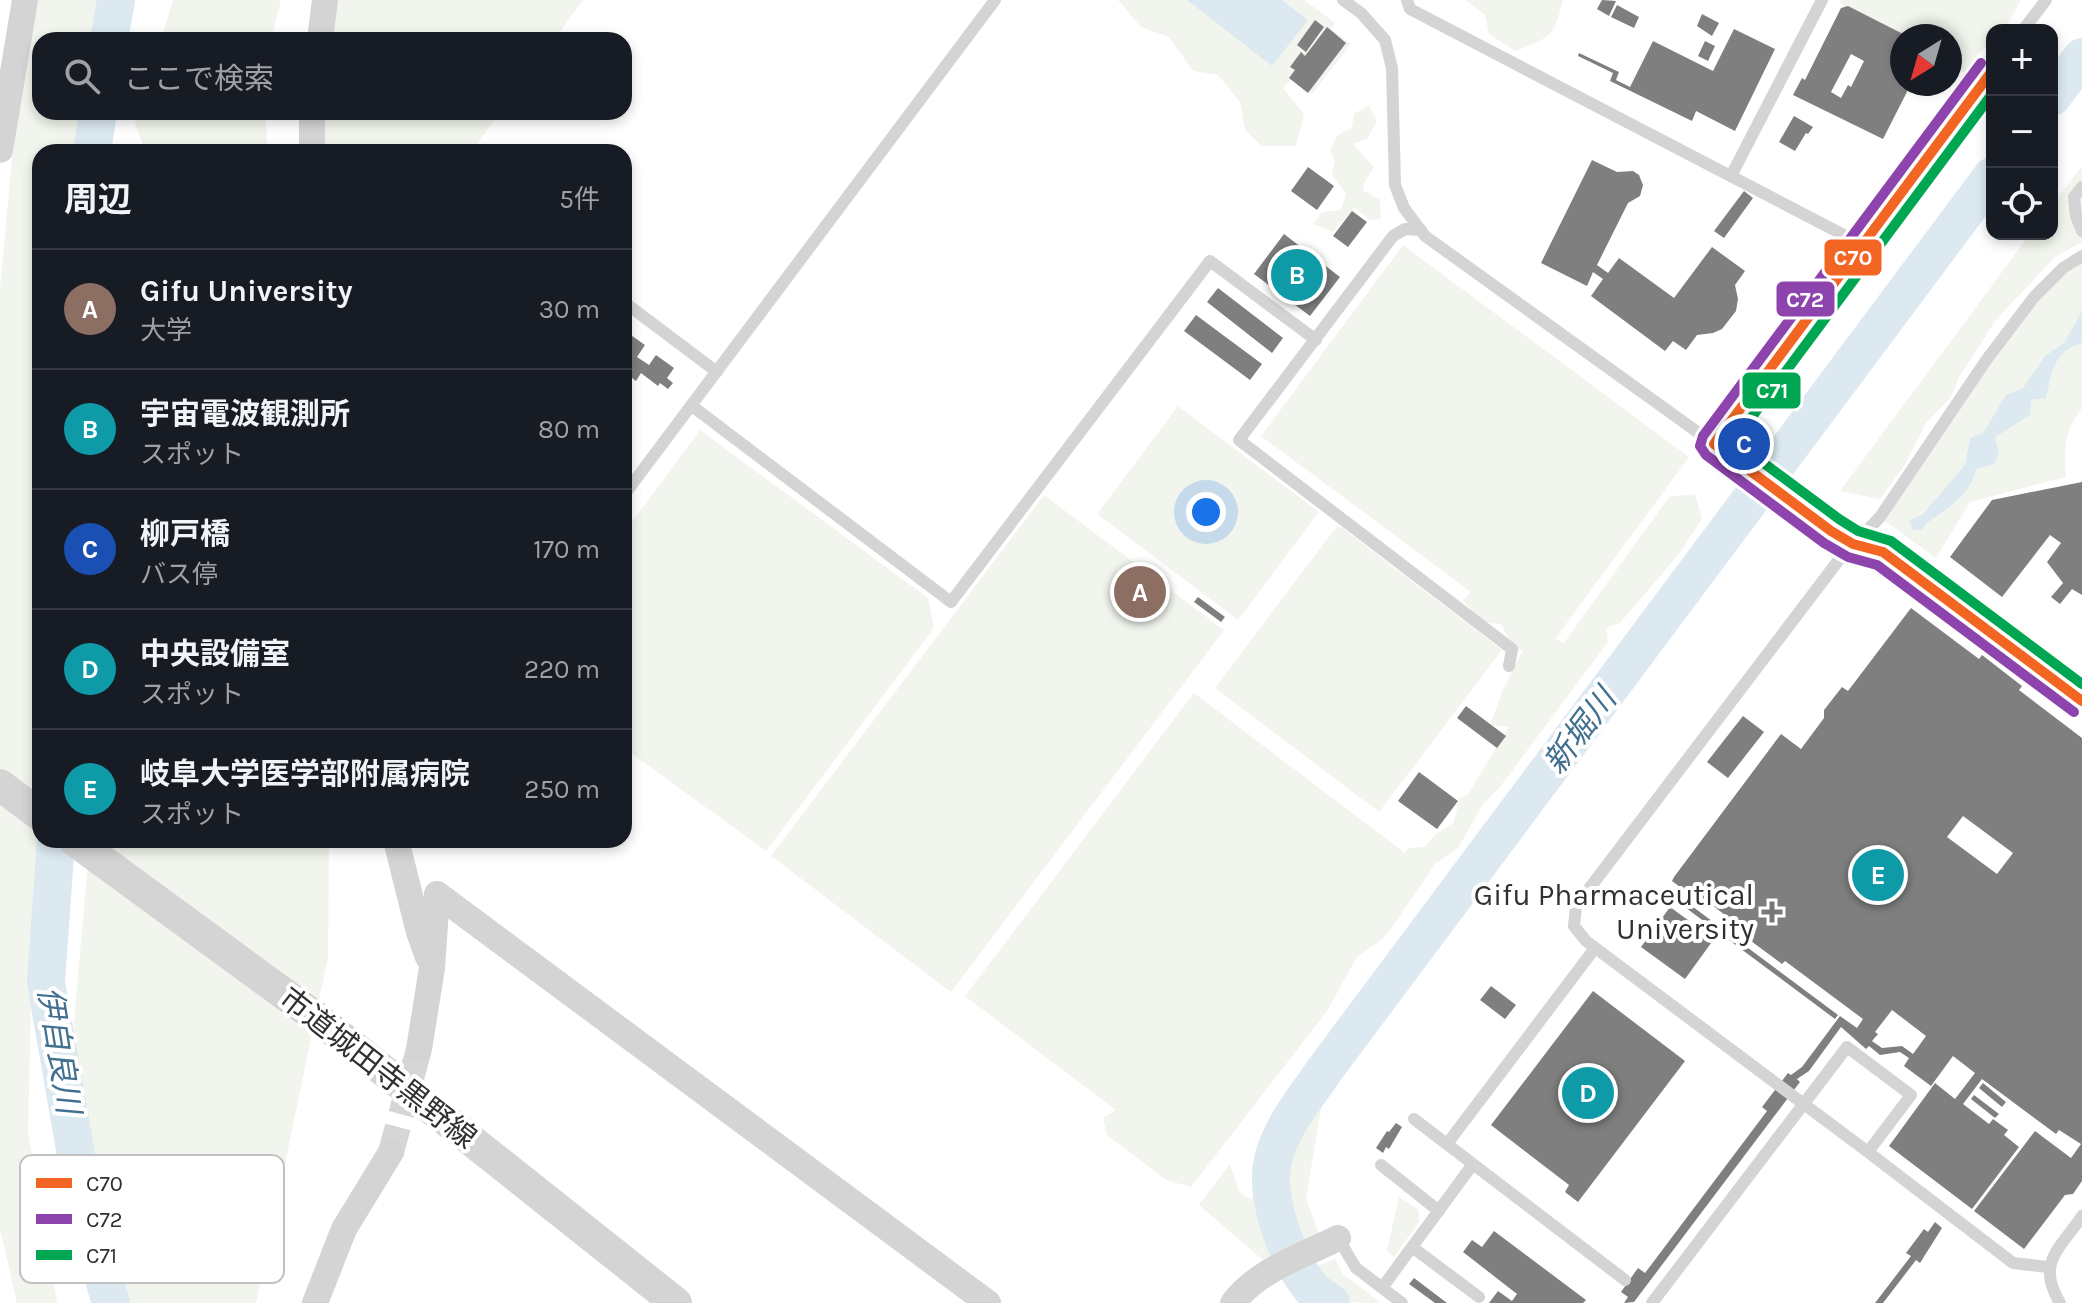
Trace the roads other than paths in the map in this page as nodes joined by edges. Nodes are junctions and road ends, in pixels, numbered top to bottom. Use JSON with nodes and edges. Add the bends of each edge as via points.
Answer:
{"nodes":[{"id":1,"x":25,"y":0,"type":"edge"},
{"id":2,"x":325,"y":0,"type":"edge"},
{"id":3,"x":995,"y":0,"type":"edge"},
{"id":4,"x":1343,"y":0,"type":"edge"},
{"id":5,"x":1407,"y":0,"type":"edge"},
{"id":6,"x":1822,"y":0,"type":"edge"},
{"id":7,"x":2046,"y":0,"type":"edge"},
{"id":8,"x":2028,"y":24,"type":"edge"},
{"id":9,"x":321,"y":32,"type":"edge"},
{"id":10,"x":1986,"y":79,"type":"edge"},
{"id":11,"x":312,"y":120,"type":"edge"},
{"id":12,"x":312,"y":144,"type":"edge"},
{"id":13,"x":0,"y":150,"type":"edge"},
{"id":14,"x":1731,"y":176,"type":"junction"},
{"id":15,"x":2082,"y":187,"type":"edge"},
{"id":16,"x":1421,"y":230,"type":"junction"},
{"id":17,"x":2082,"y":231,"type":"edge"},
{"id":18,"x":1861,"y":244,"type":"junction"},
{"id":19,"x":2082,"y":256,"type":"edge"},
{"id":20,"x":632,"y":308,"type":"edge"},
{"id":21,"x":1316,"y":340,"type":"junction"},
{"id":22,"x":717,"y":372,"type":"junction"},
{"id":23,"x":692,"y":406,"type":"junction"},
{"id":24,"x":1714,"y":444,"type":"junction"},
{"id":25,"x":632,"y":485,"type":"edge"},
{"id":26,"x":1853,"y":544,"type":"junction"},
{"id":27,"x":1509,"y":666,"type":"dead end"},
{"id":28,"x":2082,"y":701,"type":"edge"},
{"id":29,"x":0,"y":785,"type":"edge"},
{"id":30,"x":32,"y":809,"type":"edge"},
{"id":31,"x":85,"y":848,"type":"edge"},
{"id":32,"x":398,"y":848,"type":"edge"},
{"id":33,"x":1595,"y":948,"type":"junction"},
{"id":34,"x":432,"y":968,"type":"junction"},
{"id":35,"x":419,"y":1049,"type":"tunnel mouth"},
{"id":36,"x":1804,"y":1104,"type":"junction"},
{"id":37,"x":1414,"y":1119,"type":"dead end"},
{"id":38,"x":1447,"y":1144,"type":"junction"},
{"id":39,"x":391,"y":1152,"type":"tunnel mouth"},
{"id":40,"x":1868,"y":1152,"type":"junction"},
{"id":41,"x":1473,"y":1164,"type":"junction"},
{"id":42,"x":1381,"y":1165,"type":"dead end"},
{"id":43,"x":1439,"y":1211,"type":"junction"},
{"id":44,"x":2082,"y":1216,"type":"edge"},
{"id":45,"x":1338,"y":1238,"type":"joint"},
{"id":46,"x":1412,"y":1247,"type":"junction"},
{"id":47,"x":2048,"y":1267,"type":"junction"},
{"id":48,"x":1625,"y":1280,"type":"dead end"},
{"id":49,"x":1382,"y":1288,"type":"junction"},
{"id":50,"x":1479,"y":1297,"type":"dead end"},
{"id":51,"x":1650,"y":1299,"type":"edge"},
{"id":52,"x":315,"y":1303,"type":"edge"},
{"id":53,"x":676,"y":1303,"type":"edge"},
{"id":54,"x":988,"y":1303,"type":"edge"},
{"id":55,"x":1233,"y":1303,"type":"edge"},
{"id":56,"x":1402,"y":1303,"type":"edge"},
{"id":57,"x":2060,"y":1303,"type":"edge"}],
"edges":[{"from":1,"to":13,"type":"street"},
{"from":2,"to":9,"type":"street"},
{"from":3,"to":22,"type":"lane"},
{"from":4,"to":16,"type":"lane","via":[[1385,40],[1392,68],[1395,185]]},
{"from":5,"to":14,"type":"lane","via":[[1410,9]]},
{"from":6,"to":14,"type":"lane"},
{"from":7,"to":8,"type":"lane"},
{"from":10,"to":18,"type":"lane"},
{"from":11,"to":12,"type":"street"},
{"from":14,"to":18,"type":"lane"},
{"from":15,"to":17,"type":"lane","via":[[2074,197]]},
{"from":16,"to":21,"type":"lane","via":[[1405,229],[1393,236]]},
{"from":16,"to":24,"type":"lane"},
{"from":18,"to":24,"type":"lane"},
{"from":19,"to":26,"type":"lane","via":[[2034,297],[1880,517]]},
{"from":20,"to":22,"type":"lane"},
{"from":21,"to":23,"type":"lane","via":[[1210,261],[951,602]]},
{"from":21,"to":27,"type":"lane","via":[[1239,440],[1512,649]]},
{"from":22,"to":23,"type":"lane"},
{"from":23,"to":25,"type":"lane"},
{"from":24,"to":26,"type":"lane"},
{"from":26,"to":28,"type":"lane","via":[[1883,552]]},
{"from":26,"to":33,"type":"lane","via":[[1576,906],[1574,926]]},
{"from":29,"to":30,"type":"street"},
{"from":31,"to":53,"type":"street","name":"市道城田寺黒野線","via":[[321,1021]]},
{"from":32,"to":34,"type":"street"},
{"from":33,"to":36,"type":"lane"},
{"from":33,"to":38,"type":"lane"},
{"from":34,"to":35,"type":"street"},
{"from":34,"to":54,"type":"street","via":[[437,894]]},
{"from":36,"to":40,"type":"lane"},
{"from":36,"to":40,"type":"lane","via":[[1847,1047],[1911,1095]]},
{"from":36,"to":51,"type":"lane"},
{"from":37,"to":38,"type":"lane"},
{"from":38,"to":41,"type":"lane"},
{"from":39,"to":52,"type":"street","via":[[344,1229]]},
{"from":40,"to":47,"type":"lane","via":[[2013,1263]]},
{"from":41,"to":43,"type":"lane"},
{"from":41,"to":48,"type":"lane"},
{"from":42,"to":43,"type":"lane"},
{"from":43,"to":46,"type":"lane"},
{"from":44,"to":47,"type":"lane"},
{"from":45,"to":49,"type":"lane","via":[[1356,1268]]},
{"from":45,"to":55,"type":"street","via":[[1267,1272]]},
{"from":46,"to":49,"type":"lane"},
{"from":46,"to":50,"type":"lane"},
{"from":47,"to":57,"type":"lane"},
{"from":49,"to":56,"type":"lane"}]}
